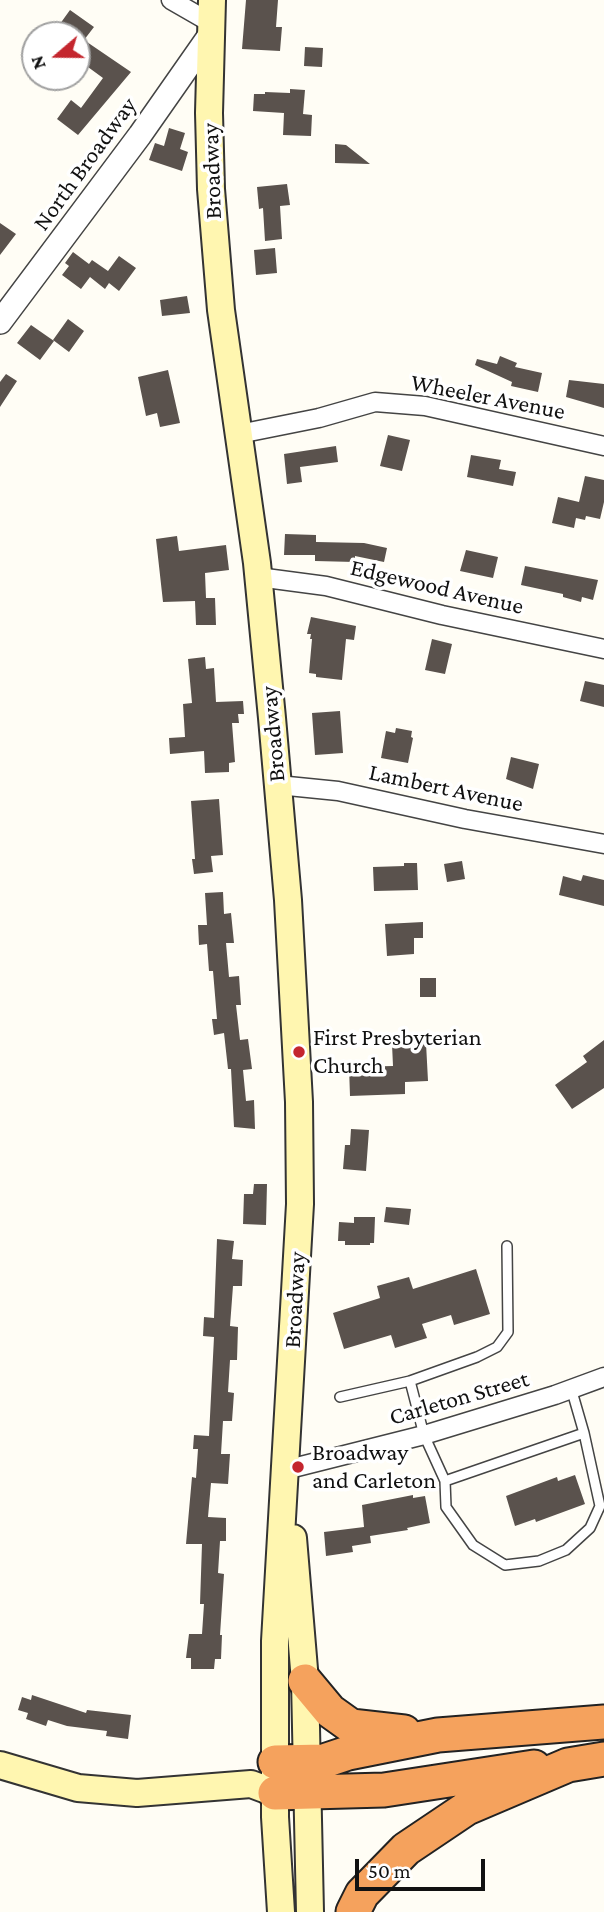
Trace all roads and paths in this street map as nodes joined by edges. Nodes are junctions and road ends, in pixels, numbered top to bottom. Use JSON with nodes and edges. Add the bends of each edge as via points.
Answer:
{"nodes":[{"id":1,"x":171,"y":0,"type":"edge"},
{"id":2,"x":211,"y":19,"type":"edge"},
{"id":3,"x":0,"y":323,"type":"edge"},
{"id":4,"x":239,"y":434,"type":"junction"},
{"id":5,"x":604,"y":446,"type":"edge"},
{"id":6,"x":258,"y":577,"type":"junction"},
{"id":7,"x":604,"y":649,"type":"edge"},
{"id":8,"x":278,"y":785,"type":"junction"},
{"id":9,"x":604,"y":844,"type":"edge"},
{"id":10,"x":507,"y":1245,"type":"dead end"},
{"id":11,"x":604,"y":1377,"type":"edge"},
{"id":12,"x":410,"y":1381,"type":"junction"},
{"id":13,"x":571,"y":1388,"type":"junction"},
{"id":14,"x":340,"y":1397,"type":"dead end"},
{"id":15,"x":584,"y":1433,"type":"junction"},
{"id":16,"x":424,"y":1435,"type":"junction"},
{"id":17,"x":285,"y":1471,"type":"junction"},
{"id":18,"x":445,"y":1481,"type":"junction"},
{"id":19,"x":305,"y":1681,"type":"junction"},
{"id":20,"x":604,"y":1722,"type":"edge"},
{"id":21,"x":438,"y":1735,"type":"junction"},
{"id":22,"x":604,"y":1759,"type":"edge"},
{"id":23,"x":0,"y":1765,"type":"edge"},
{"id":24,"x":568,"y":1765,"type":"junction"},
{"id":25,"x":282,"y":1779,"type":"junction"},
{"id":26,"x":281,"y":1912,"type":"edge"},
{"id":27,"x":310,"y":1912,"type":"edge"},
{"id":28,"x":353,"y":1912,"type":"edge"}],
"edges":[{"from":1,"to":2,"type":"street"},
{"from":2,"to":3,"type":"street","name":"North Broadway","via":[[140,135]]},
{"from":2,"to":4,"type":"main road","name":"Broadway","via":[[211,189],[221,310]]},
{"from":4,"to":5,"type":"street","name":"Wheeler Avenue","via":[[375,402],[425,405]]},
{"from":4,"to":6,"type":"main road","name":"Broadway"},
{"from":6,"to":7,"type":"street","name":"Edgewood Avenue","via":[[326,586]]},
{"from":6,"to":8,"type":"main road","name":"Broadway"},
{"from":8,"to":9,"type":"street","name":"Lambert Avenue","via":[[338,791]]},
{"from":8,"to":17,"type":"main road","name":"Broadway","via":[[300,1115],[300,1204]]},
{"from":10,"to":12,"type":"lane","via":[[508,1332],[497,1347],[477,1357]]},
{"from":11,"to":13,"type":"street","name":"Carleton Street"},
{"from":12,"to":14,"type":"lane"},
{"from":12,"to":16,"type":"lane"},
{"from":13,"to":15,"type":"lane"},
{"from":13,"to":16,"type":"street","name":"Carleton Street"},
{"from":15,"to":18,"type":"lane"},
{"from":15,"to":18,"type":"lane","via":[[600,1506],[590,1528],[566,1550],[539,1560],[505,1564],[473,1545],[446,1507]]},
{"from":16,"to":17,"type":"street","name":"Carleton Street"},
{"from":16,"to":18,"type":"lane"},
{"from":17,"to":19,"type":"main road","name":"Broadway"},
{"from":17,"to":25,"type":"main road","name":"Broadway","via":[[275,1641]]},
{"from":19,"to":21,"type":"highway","via":[[330,1711],[351,1726]]},
{"from":19,"to":25,"type":"main road","name":"Broadway"},
{"from":20,"to":21,"type":"highway"},
{"from":21,"to":25,"type":"highway","via":[[348,1753]]},
{"from":22,"to":24,"type":"highway"},
{"from":23,"to":25,"type":"main road","via":[[78,1788],[137,1793]]},
{"from":24,"to":25,"type":"highway","via":[[519,1768],[384,1790]]},
{"from":24,"to":28,"type":"highway","via":[[467,1808],[406,1849],[362,1894]]},
{"from":25,"to":26,"type":"main road","name":"Broadway"},
{"from":25,"to":27,"type":"main road","name":"Broadway"}]}
